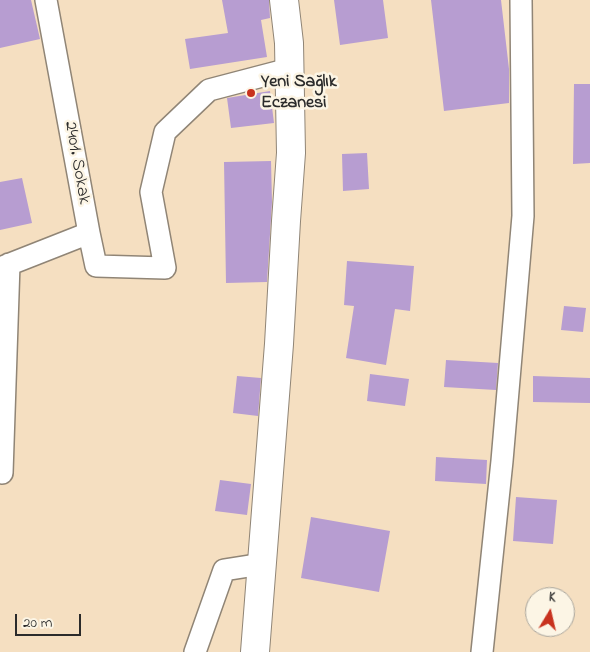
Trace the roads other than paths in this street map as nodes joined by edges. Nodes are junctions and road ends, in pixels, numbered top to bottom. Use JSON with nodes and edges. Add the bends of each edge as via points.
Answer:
{"nodes":[{"id":1,"x":46,"y":0,"type":"edge"},
{"id":2,"x":284,"y":0,"type":"edge"},
{"id":3,"x":521,"y":0,"type":"edge"},
{"id":4,"x":289,"y":69,"type":"junction"},
{"id":5,"x":89,"y":234,"type":"junction"},
{"id":6,"x":4,"y":266,"type":"edge"},
{"id":7,"x":2,"y":473,"type":"dead end"},
{"id":8,"x":262,"y":564,"type":"junction"},
{"id":9,"x":195,"y":652,"type":"edge"},
{"id":10,"x":255,"y":652,"type":"edge"},
{"id":11,"x":482,"y":652,"type":"edge"}],
"edges":[{"from":1,"to":5,"type":"street","name":"2401. Sokak"},
{"from":2,"to":4,"type":"street"},
{"from":3,"to":11,"type":"street","via":[[523,216]]},
{"from":4,"to":5,"type":"street","name":"2401. Sokak","via":[[210,90],[165,132],[151,192],[165,268],[96,266]]},
{"from":4,"to":8,"type":"street","via":[[291,153]]},
{"from":5,"to":6,"type":"street"},
{"from":6,"to":7,"type":"street"},
{"from":8,"to":9,"type":"street","via":[[224,570]]},
{"from":8,"to":10,"type":"street"}]}
